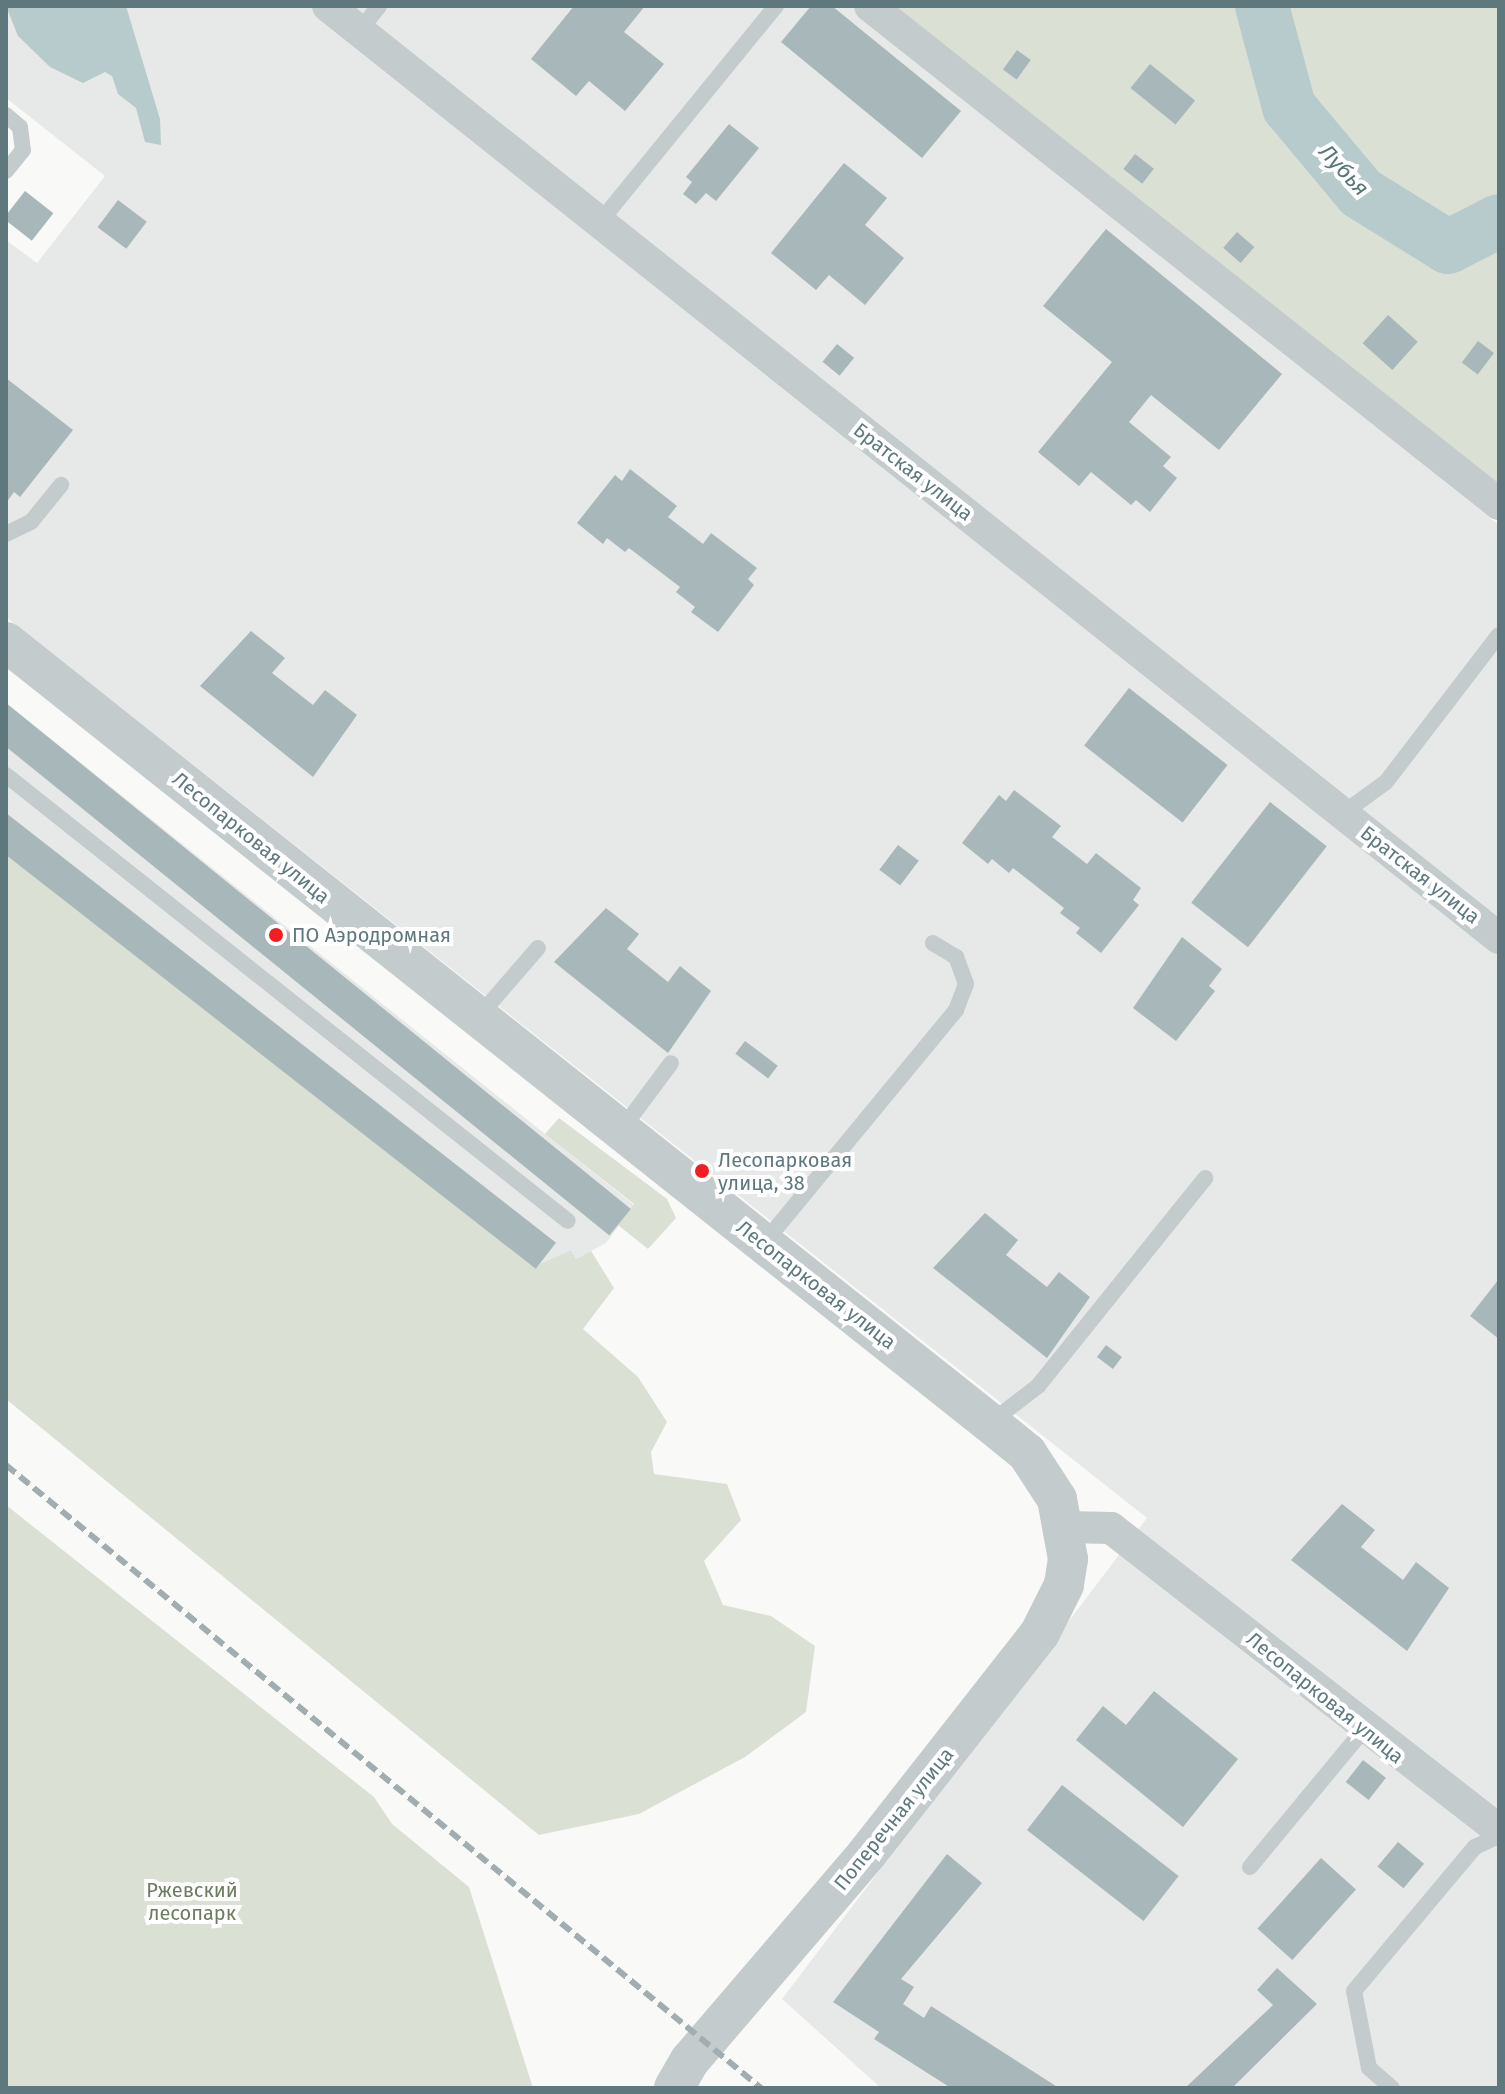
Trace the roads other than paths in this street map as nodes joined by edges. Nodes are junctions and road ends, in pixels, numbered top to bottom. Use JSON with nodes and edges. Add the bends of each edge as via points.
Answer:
{"nodes":[{"id":1,"x":328,"y":6,"type":"edge"},
{"id":2,"x":379,"y":6,"type":"edge"},
{"id":3,"x":776,"y":6,"type":"edge"},
{"id":4,"x":870,"y":6,"type":"edge"},
{"id":5,"x":359,"y":31,"type":"junction"},
{"id":6,"x":6,"y":115,"type":"edge"},
{"id":7,"x":6,"y":171,"type":"edge"},
{"id":8,"x":599,"y":223,"type":"junction"},
{"id":9,"x":61,"y":485,"type":"dead end"},
{"id":10,"x":1499,"y":504,"type":"edge"},
{"id":11,"x":6,"y":534,"type":"edge"},
{"id":12,"x":1499,"y":635,"type":"edge"},
{"id":13,"x":6,"y":642,"type":"edge"},
{"id":14,"x":6,"y":775,"type":"edge"},
{"id":15,"x":1342,"y":814,"type":"junction"},
{"id":16,"x":1499,"y":938,"type":"edge"},
{"id":17,"x":933,"y":943,"type":"dead end"},
{"id":18,"x":538,"y":948,"type":"dead end"},
{"id":19,"x":477,"y":1018,"type":"junction"},
{"id":20,"x":671,"y":1063,"type":"dead end"},
{"id":21,"x":621,"y":1131,"type":"junction"},
{"id":22,"x":1205,"y":1178,"type":"dead end"},
{"id":23,"x":568,"y":1221,"type":"dead end"},
{"id":24,"x":763,"y":1245,"type":"junction"},
{"id":25,"x":990,"y":1423,"type":"junction"},
{"id":26,"x":1066,"y":1527,"type":"junction"},
{"id":27,"x":1364,"y":1729,"type":"junction"},
{"id":28,"x":1498,"y":1833,"type":"edge"},
{"id":29,"x":1250,"y":1867,"type":"dead end"},
{"id":30,"x":674,"y":2088,"type":"edge"},
{"id":31,"x":1392,"y":2088,"type":"edge"}],
"edges":[{"from":1,"to":5,"type":"street","name":"Братская улица"},
{"from":2,"to":5,"type":"lane"},
{"from":3,"to":8,"type":"lane"},
{"from":4,"to":10,"type":"street"},
{"from":5,"to":8,"type":"street","name":"Братская улица"},
{"from":6,"to":7,"type":"lane","via":[[20,127],[23,150]]},
{"from":8,"to":15,"type":"street","name":"Братская улица"},
{"from":9,"to":11,"type":"lane","via":[[31,522]]},
{"from":12,"to":15,"type":"lane","via":[[1386,782]]},
{"from":13,"to":19,"type":"street","name":"Лесопарковая улица"},
{"from":14,"to":23,"type":"lane"},
{"from":15,"to":16,"type":"street","name":"Братская улица"},
{"from":17,"to":24,"type":"lane","via":[[956,957],[966,984],[956,1010]]},
{"from":18,"to":19,"type":"lane"},
{"from":19,"to":21,"type":"street","name":"Лесопарковая улица"},
{"from":20,"to":21,"type":"lane"},
{"from":21,"to":24,"type":"street","name":"Лесопарковая улица"},
{"from":22,"to":25,"type":"lane","via":[[1038,1386]]},
{"from":24,"to":25,"type":"street","name":"Лесопарковая улица"},
{"from":25,"to":26,"type":"street","name":"Лесопарковая улица","via":[[1047,1477]]},
{"from":26,"to":27,"type":"street","name":"Лесопарковая улица","via":[[1111,1528]]},
{"from":26,"to":30,"type":"street","name":"Поперечная улица","via":[[1064,1585],[1014,1670],[697,2051]]},
{"from":27,"to":28,"type":"street","name":"Лесопарковая улица"},
{"from":27,"to":29,"type":"lane"},
{"from":28,"to":31,"type":"lane","via":[[1475,1847],[1354,1991],[1369,2068]]}]}
